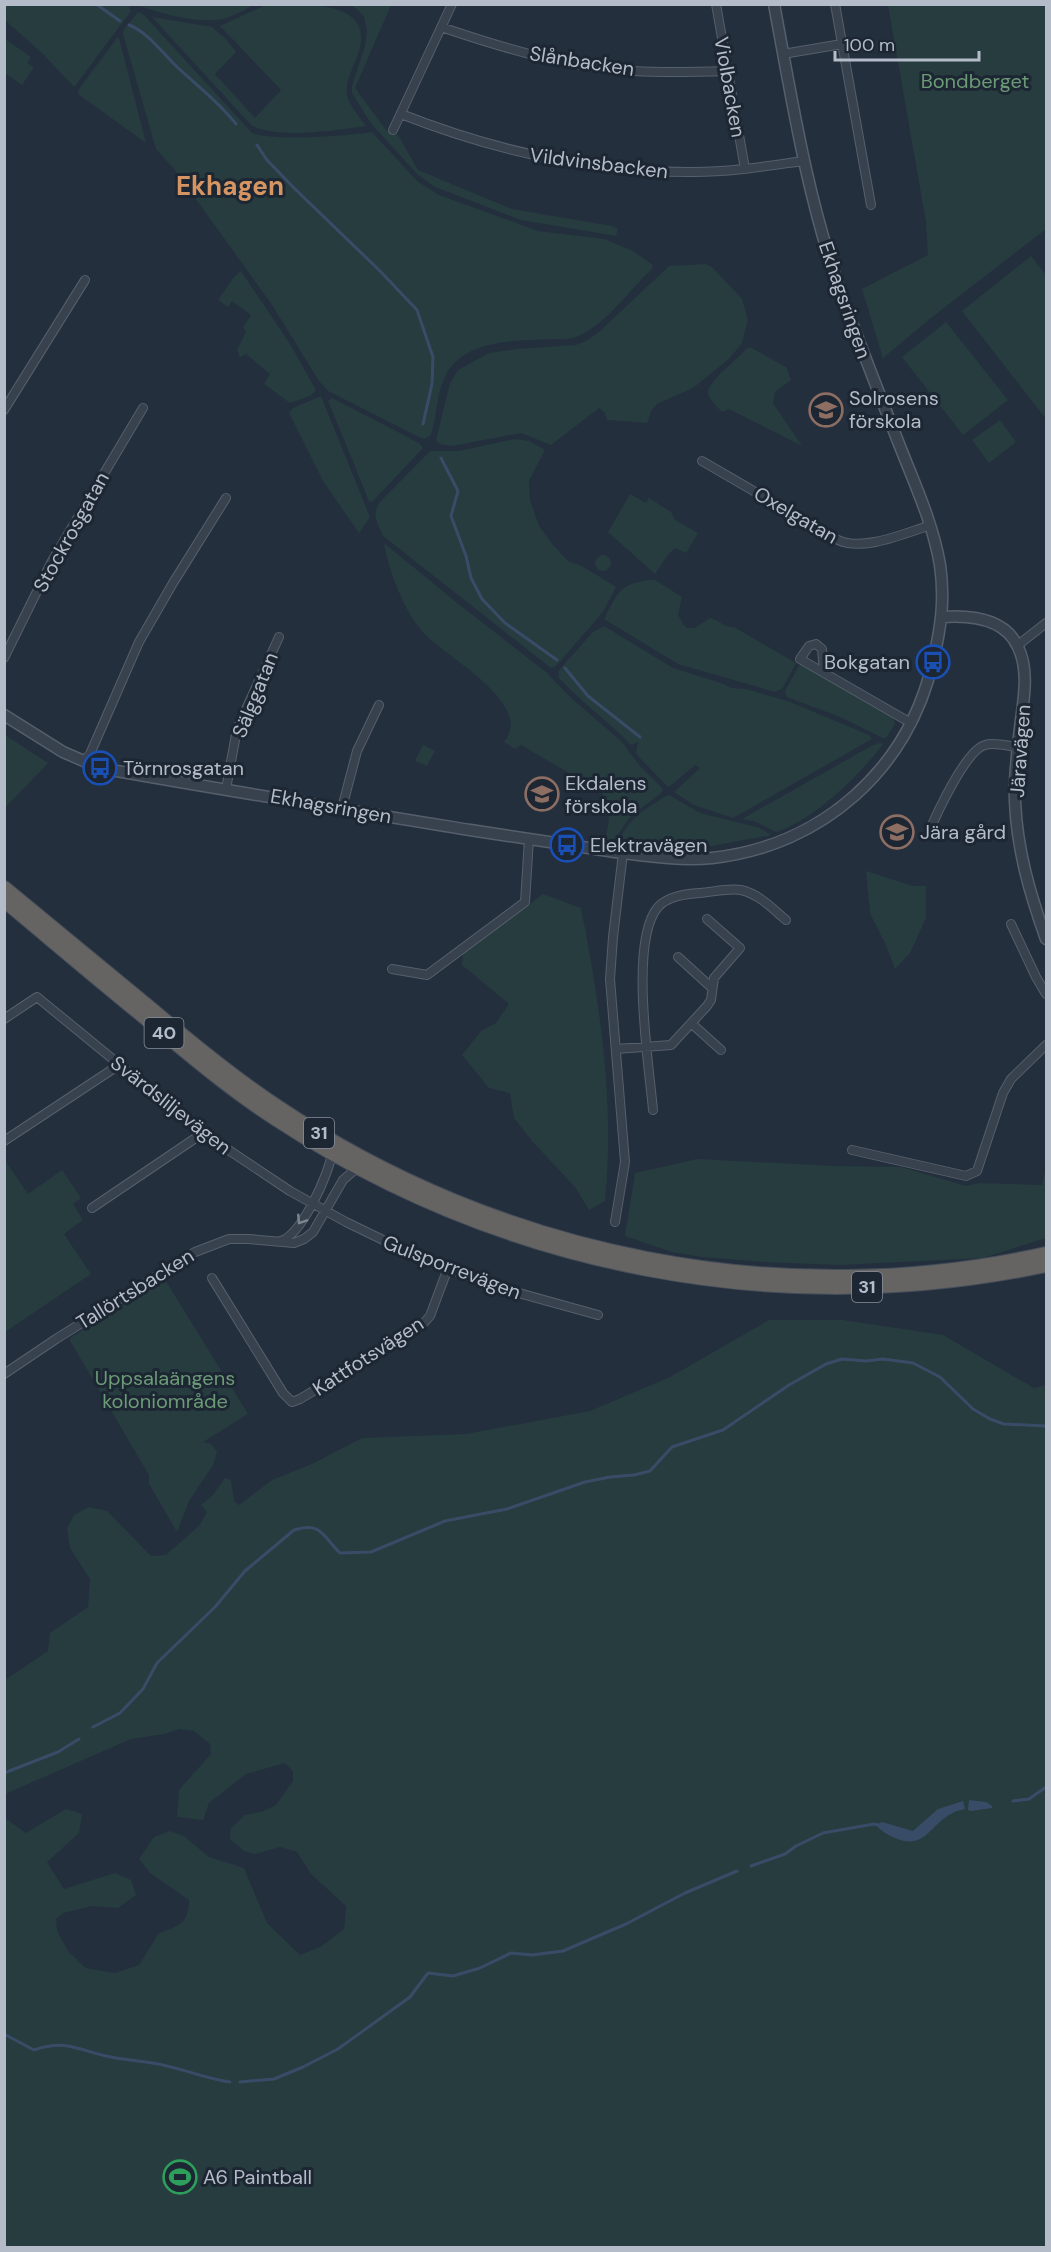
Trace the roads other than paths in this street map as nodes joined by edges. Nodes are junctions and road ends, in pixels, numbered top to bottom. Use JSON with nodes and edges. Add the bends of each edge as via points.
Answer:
{"nodes":[{"id":1,"x":452,"y":4,"type":"edge"},
{"id":2,"x":716,"y":4,"type":"edge"},
{"id":3,"x":774,"y":4,"type":"edge"},
{"id":4,"x":835,"y":4,"type":"edge"},
{"id":5,"x":441,"y":27,"type":"junction"},
{"id":6,"x":842,"y":44,"type":"junction"},
{"id":7,"x":783,"y":54,"type":"junction"},
{"id":8,"x":727,"y":71,"type":"junction"},
{"id":9,"x":401,"y":114,"type":"junction"},
{"id":10,"x":393,"y":130,"type":"dead end"},
{"id":11,"x":803,"y":161,"type":"junction"},
{"id":12,"x":745,"y":169,"type":"junction"},
{"id":13,"x":871,"y":205,"type":"dead end"},
{"id":14,"x":85,"y":280,"type":"dead end"},
{"id":15,"x":143,"y":408,"type":"dead end"},
{"id":16,"x":4,"y":411,"type":"edge"},
{"id":17,"x":702,"y":461,"type":"dead end"},
{"id":18,"x":226,"y":498,"type":"dead end"},
{"id":19,"x":931,"y":525,"type":"junction"},
{"id":20,"x":942,"y":616,"type":"junction"},
{"id":21,"x":1047,"y":623,"type":"edge"},
{"id":22,"x":279,"y":637,"type":"dead end"},
{"id":23,"x":1018,"y":645,"type":"junction"},
{"id":24,"x":4,"y":658,"type":"edge"},
{"id":25,"x":824,"y":673,"type":"dead end"},
{"id":26,"x":379,"y":705,"type":"dead end"},
{"id":27,"x":4,"y":714,"type":"edge"},
{"id":28,"x":912,"y":723,"type":"junction"},
{"id":29,"x":1018,"y":747,"type":"junction"},
{"id":30,"x":83,"y":762,"type":"junction"},
{"id":31,"x":226,"y":789,"type":"junction"},
{"id":32,"x":342,"y":808,"type":"junction"},
{"id":33,"x":929,"y":832,"type":"dead end"},
{"id":34,"x":529,"y":839,"type":"junction"},
{"id":35,"x":623,"y":853,"type":"junction"},
{"id":36,"x":4,"y":888,"type":"edge"},
{"id":37,"x":4,"y":900,"type":"edge"},
{"id":38,"x":707,"y":919,"type":"dead end"},
{"id":39,"x":786,"y":920,"type":"dead end"},
{"id":40,"x":1011,"y":924,"type":"dead end"},
{"id":41,"x":1047,"y":939,"type":"edge"},
{"id":42,"x":678,"y":957,"type":"dead end"},
{"id":43,"x":392,"y":969,"type":"dead end"},
{"id":44,"x":712,"y":988,"type":"junction"},
{"id":45,"x":1047,"y":994,"type":"edge"},
{"id":46,"x":4,"y":1018,"type":"edge"},
{"id":47,"x":691,"y":1023,"type":"junction"},
{"id":48,"x":1047,"y":1045,"type":"edge"},
{"id":49,"x":647,"y":1047,"type":"junction"},
{"id":50,"x":616,"y":1049,"type":"junction"},
{"id":51,"x":721,"y":1050,"type":"dead end"},
{"id":52,"x":119,"y":1065,"type":"junction"},
{"id":53,"x":653,"y":1110,"type":"dead end"},
{"id":54,"x":203,"y":1133,"type":"junction"},
{"id":55,"x":4,"y":1141,"type":"edge"},
{"id":56,"x":852,"y":1150,"type":"dead end"},
{"id":57,"x":332,"y":1153,"type":"junction"},
{"id":58,"x":358,"y":1167,"type":"junction"},
{"id":59,"x":312,"y":1203,"type":"junction"},
{"id":60,"x":92,"y":1208,"type":"dead end"},
{"id":61,"x":325,"y":1210,"type":"junction"},
{"id":62,"x":615,"y":1222,"type":"dead end"},
{"id":63,"x":277,"y":1242,"type":"junction"},
{"id":64,"x":1047,"y":1254,"type":"edge"},
{"id":65,"x":1047,"y":1265,"type":"edge"},
{"id":66,"x":448,"y":1268,"type":"junction"},
{"id":67,"x":212,"y":1278,"type":"dead end"},
{"id":68,"x":598,"y":1315,"type":"dead end"},
{"id":69,"x":4,"y":1374,"type":"edge"}],
"edges":[{"from":1,"to":5,"type":"street"},
{"from":2,"to":8,"type":"street","name":"Violbacken"},
{"from":3,"to":7,"type":"street","name":"Ekhagsringen"},
{"from":4,"to":6,"type":"street"},
{"from":5,"to":8,"type":"street","name":"Slånbacken","via":[[556,60],[633,71]]},
{"from":5,"to":9,"type":"street"},
{"from":6,"to":7,"type":"street"},
{"from":6,"to":13,"type":"street"},
{"from":7,"to":11,"type":"street","name":"Ekhagsringen"},
{"from":8,"to":12,"type":"street","name":"Violbacken"},
{"from":9,"to":10,"type":"street"},
{"from":9,"to":12,"type":"street","name":"Vildvinsbacken","via":[[461,136],[547,159],[657,172]]},
{"from":11,"to":12,"type":"street","name":"Vildvinsbacken"},
{"from":11,"to":19,"type":"street","name":"Ekhagsringen","via":[[838,283]]},
{"from":14,"to":16,"type":"street"},
{"from":15,"to":24,"type":"street","name":"Stockrosgatan","via":[[52,561]]},
{"from":17,"to":19,"type":"street","name":"Oxelgatan","via":[[850,544]]},
{"from":18,"to":30,"type":"street","via":[[139,642]]},
{"from":19,"to":20,"type":"street","name":"Ekhagsringen","via":[[942,576]]},
{"from":20,"to":23,"type":"street","via":[[993,622]]},
{"from":20,"to":28,"type":"street","name":"Ekhagsringen","via":[[927,687]]},
{"from":21,"to":23,"type":"street"},
{"from":22,"to":31,"type":"street","name":"Sälggatan","via":[[237,729]]},
{"from":23,"to":29,"type":"street","name":"Järavägen","via":[[1025,674]]},
{"from":25,"to":28,"type":"street"},
{"from":26,"to":32,"type":"street","via":[[357,751]]},
{"from":27,"to":30,"type":"street","name":"Ekhagsringen"},
{"from":28,"to":35,"type":"street","name":"Ekhagsringen","via":[[897,748],[861,790],[804,831],[742,853],[709,858]]},
{"from":29,"to":33,"type":"street","via":[[986,744],[973,751]]},
{"from":29,"to":41,"type":"street","name":"Järavägen","via":[[1015,801],[1021,854],[1029,893]]},
{"from":30,"to":31,"type":"street","name":"Ekhagsringen"},
{"from":31,"to":32,"type":"street","name":"Ekhagsringen"},
{"from":32,"to":34,"type":"street","name":"Ekhagsringen"},
{"from":34,"to":35,"type":"street","name":"Ekhagsringen"},
{"from":34,"to":43,"type":"street","via":[[525,902],[427,975]]},
{"from":35,"to":50,"type":"street","via":[[610,979]]},
{"from":36,"to":64,"type":"highway","number":"31","via":[[208,1056],[277,1107],[376,1166],[479,1212],[629,1256],[764,1275],[891,1276]]},
{"from":37,"to":57,"type":"highway","number":"40","via":[[220,1079]]},
{"from":38,"to":44,"type":"street","via":[[740,948],[714,978]]},
{"from":39,"to":49,"type":"street","via":[[742,890],[688,894],[664,902],[648,925],[642,972]]},
{"from":40,"to":45,"type":"street"},
{"from":42,"to":44,"type":"street"},
{"from":44,"to":47,"type":"street","via":[[711,1000]]},
{"from":46,"to":52,"type":"street","name":"Svärdsliljevägen","via":[[37,997]]},
{"from":47,"to":49,"type":"street","via":[[671,1045]]},
{"from":47,"to":51,"type":"street"},
{"from":48,"to":56,"type":"street","via":[[1011,1079],[1002,1093],[974,1174],[966,1176]]},
{"from":49,"to":50,"type":"street"},
{"from":49,"to":53,"type":"street"},
{"from":50,"to":62,"type":"street","via":[[625,1162]]},
{"from":52,"to":54,"type":"street","name":"Svärdsliljevägen"},
{"from":52,"to":55,"type":"street"},
{"from":54,"to":59,"type":"street","name":"Svärdsliljevägen"},
{"from":54,"to":60,"type":"street"},
{"from":57,"to":58,"type":"highway","number":"31"},
{"from":57,"to":59,"type":"street","via":[[329,1170]]},
{"from":58,"to":61,"type":"street","name":"Tallörtsbacken","via":[[344,1180]]},
{"from":58,"to":65,"type":"highway","number":"31","via":[[442,1208],[523,1238],[621,1264],[712,1280],[872,1287],[956,1280]]},
{"from":59,"to":61,"type":"street","name":"Gulsporrevägen"},
{"from":59,"to":63,"type":"street","one_way":true,"via":[[293,1233]]},
{"from":61,"to":63,"type":"street","name":"Tallörtsbacken","via":[[313,1232],[304,1239]]},
{"from":61,"to":66,"type":"street","name":"Gulsporrevägen","via":[[376,1238]]},
{"from":63,"to":69,"type":"street","name":"Tallörtsbacken","via":[[230,1239],[195,1252]]},
{"from":66,"to":67,"type":"street","name":"Kattfotsvägen","via":[[430,1316],[421,1326],[292,1402]]},
{"from":66,"to":68,"type":"street","name":"Gulsporrevägen","via":[[497,1287]]}]}
